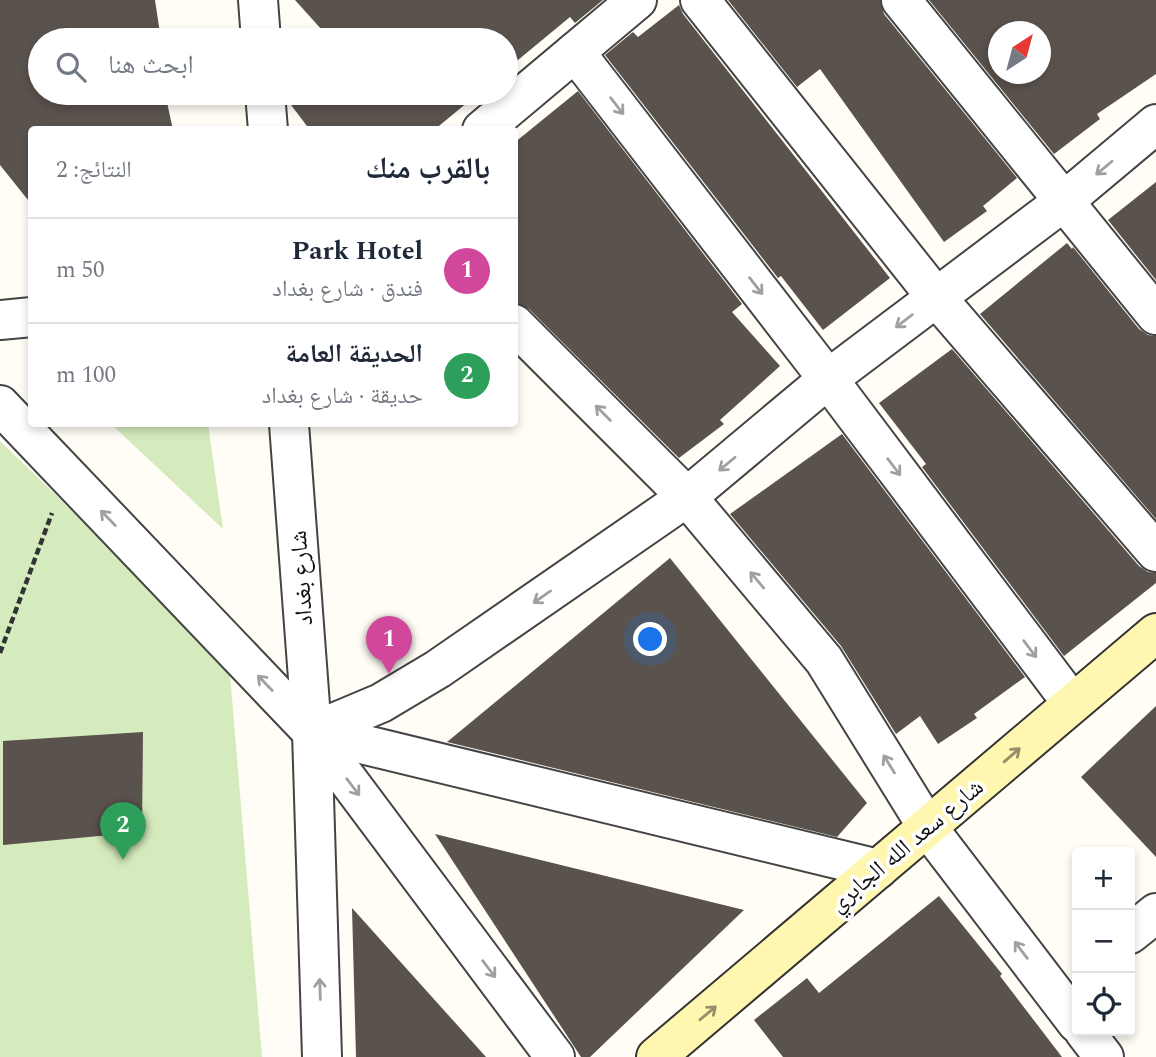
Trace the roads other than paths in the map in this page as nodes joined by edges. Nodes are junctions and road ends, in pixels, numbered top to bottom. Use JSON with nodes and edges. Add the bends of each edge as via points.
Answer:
{"nodes":[{"id":1,"x":258,"y":0,"type":"edge"},
{"id":2,"x":637,"y":0,"type":"edge"},
{"id":3,"x":701,"y":0,"type":"edge"},
{"id":4,"x":901,"y":0,"type":"edge"},
{"id":5,"x":260,"y":28,"type":"edge"},
{"id":6,"x":575,"y":52,"type":"junction"},
{"id":7,"x":518,"y":100,"type":"edge"},
{"id":8,"x":266,"y":105,"type":"edge"},
{"id":9,"x":512,"y":105,"type":"edge"},
{"id":10,"x":1156,"y":124,"type":"edge"},
{"id":11,"x":268,"y":126,"type":"edge"},
{"id":12,"x":487,"y":126,"type":"edge"},
{"id":13,"x":1063,"y":202,"type":"junction"},
{"id":14,"x":936,"y":297,"type":"junction"},
{"id":15,"x":1156,"y":314,"type":"edge"},
{"id":16,"x":28,"y":317,"type":"edge"},
{"id":17,"x":0,"y":320,"type":"edge"},
{"id":18,"x":518,"y":328,"type":"edge"},
{"id":19,"x":828,"y":379,"type":"junction"},
{"id":20,"x":0,"y":405,"type":"edge"},
{"id":21,"x":289,"y":427,"type":"edge"},
{"id":22,"x":687,"y":497,"type":"junction"},
{"id":23,"x":1156,"y":552,"type":"edge"},
{"id":24,"x":1156,"y":633,"type":"edge"},
{"id":25,"x":1072,"y":703,"type":"junction"},
{"id":26,"x":312,"y":732,"type":"junction"},
{"id":27,"x":928,"y":828,"type":"junction"},
{"id":28,"x":877,"y":869,"type":"junction"},
{"id":29,"x":1156,"y":913,"type":"edge"},
{"id":30,"x":1135,"y":930,"type":"edge"},
{"id":31,"x":1066,"y":984,"type":"edge"},
{"id":32,"x":1072,"y":1005,"type":"edge"},
{"id":33,"x":1088,"y":1036,"type":"edge"},
{"id":34,"x":322,"y":1057,"type":"edge"},
{"id":35,"x":555,"y":1057,"type":"edge"},
{"id":36,"x":656,"y":1057,"type":"edge"},
{"id":37,"x":1104,"y":1057,"type":"edge"}],
"edges":[{"from":1,"to":5,"type":"street"},
{"from":2,"to":6,"type":"street"},
{"from":3,"to":14,"type":"street"},
{"from":4,"to":13,"type":"street"},
{"from":6,"to":7,"type":"street"},
{"from":6,"to":19,"type":"street","one_way":true},
{"from":8,"to":11,"type":"street"},
{"from":9,"to":12,"type":"street"},
{"from":10,"to":13,"type":"street","one_way":true},
{"from":13,"to":14,"type":"street"},
{"from":13,"to":15,"type":"street"},
{"from":14,"to":19,"type":"street","one_way":true},
{"from":14,"to":23,"type":"street"},
{"from":16,"to":17,"type":"street"},
{"from":22,"to":18,"type":"street","one_way":true},
{"from":19,"to":22,"type":"street","one_way":true},
{"from":19,"to":25,"type":"street","one_way":true},
{"from":26,"to":20,"type":"street","one_way":true},
{"from":21,"to":26,"type":"street","name":"شارع بغداد"},
{"from":22,"to":26,"type":"street","one_way":true,"via":[[438,669],[381,703]]},
{"from":27,"to":22,"type":"street","one_way":true,"via":[[824,660]]},
{"from":24,"to":25,"type":"main road","name":"شارع سعد الله الجابري"},
{"from":27,"to":25,"type":"main road","name":"شارع سعد الله الجابري","one_way":true},
{"from":26,"to":28,"type":"street"},
{"from":34,"to":26,"type":"street","name":"شارع بغداد","one_way":true},
{"from":26,"to":35,"type":"street","one_way":true},
{"from":27,"to":28,"type":"main road","name":"شارع سعد الله الجابري"},
{"from":31,"to":27,"type":"street","one_way":true},
{"from":36,"to":28,"type":"main road","name":"شارع سعد الله الجابري","one_way":true},
{"from":29,"to":30,"type":"street"},
{"from":31,"to":32,"type":"street"},
{"from":33,"to":37,"type":"street"}]}
